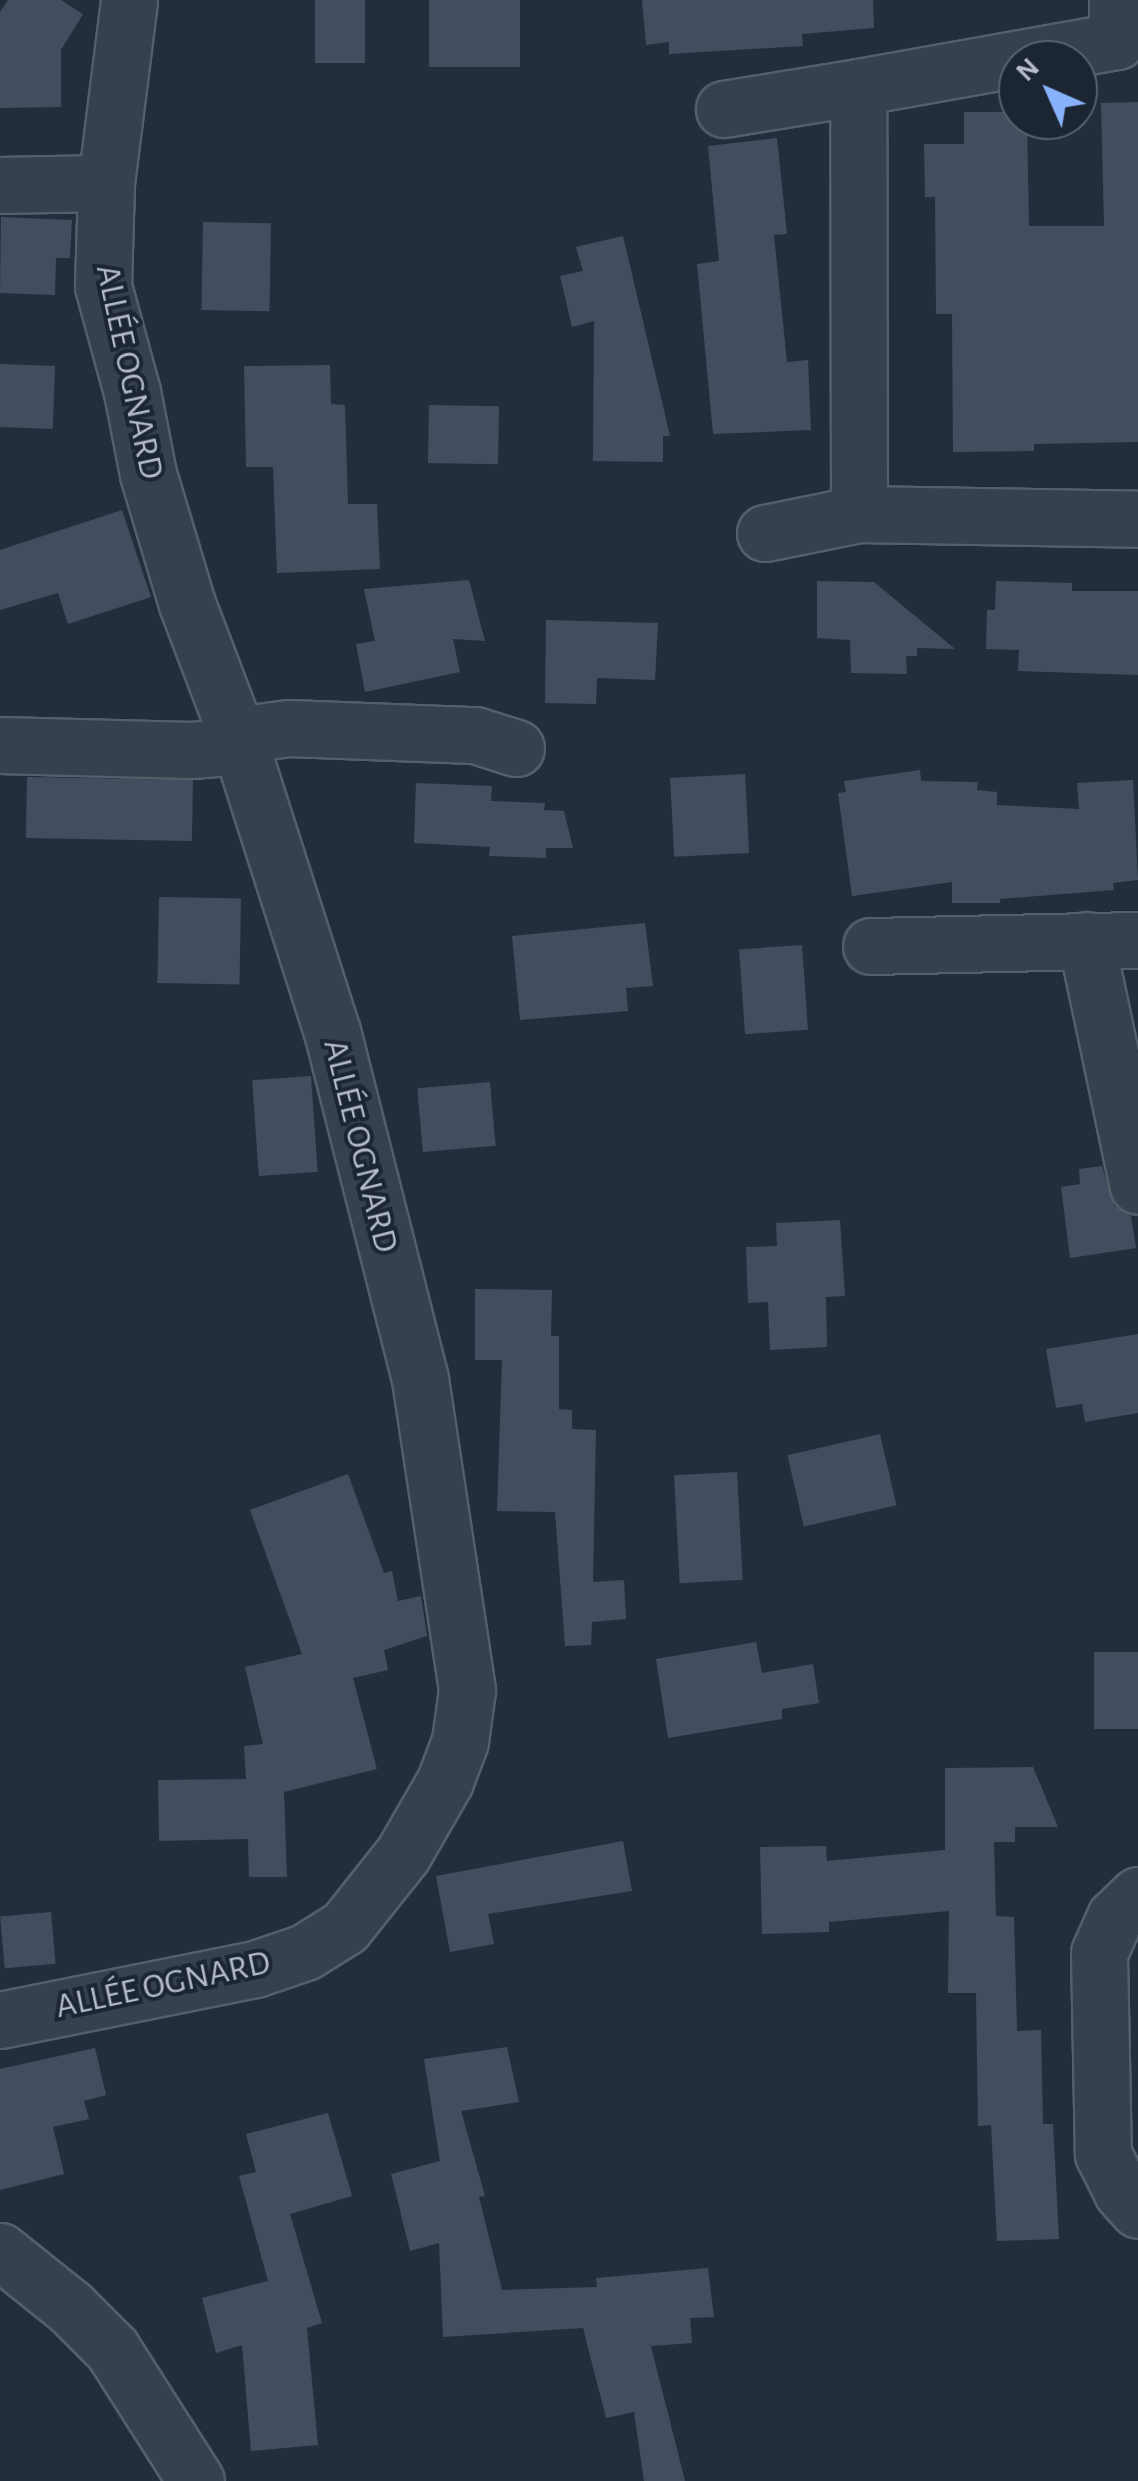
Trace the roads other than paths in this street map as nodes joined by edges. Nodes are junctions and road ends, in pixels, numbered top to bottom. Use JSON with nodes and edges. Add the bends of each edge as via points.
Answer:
{"nodes":[{"id":1,"x":129,"y":0,"type":"edge"},
{"id":2,"x":1117,"y":0,"type":"edge"},
{"id":3,"x":858,"y":87,"type":"junction"},
{"id":4,"x":724,"y":109,"type":"dead end"},
{"id":5,"x":106,"y":183,"type":"junction"},
{"id":6,"x":0,"y":185,"type":"edge"},
{"id":7,"x":859,"y":514,"type":"junction"},
{"id":8,"x":1138,"y":519,"type":"edge"},
{"id":9,"x":765,"y":532,"type":"dead end"},
{"id":10,"x":239,"y":741,"type":"junction"},
{"id":11,"x":0,"y":745,"type":"edge"},
{"id":12,"x":516,"y":748,"type":"dead end"},
{"id":13,"x":1112,"y":940,"type":"edge"},
{"id":14,"x":871,"y":946,"type":"dead end"},
{"id":15,"x":1138,"y":1186,"type":"edge"},
{"id":16,"x":1138,"y":1895,"type":"edge"},
{"id":17,"x":0,"y":2020,"type":"edge"},
{"id":18,"x":1138,"y":2210,"type":"edge"},
{"id":19,"x":0,"y":2251,"type":"edge"},
{"id":20,"x":196,"y":2481,"type":"edge"}],
"edges":[{"from":1,"to":5,"type":"street","name":"ALLÉE OGNARD"},
{"from":2,"to":3,"type":"street","via":[[1116,41]]},
{"from":3,"to":4,"type":"street"},
{"from":3,"to":7,"type":"street"},
{"from":5,"to":6,"type":"street"},
{"from":5,"to":10,"type":"street","name":"ALLÉE OGNARD","via":[[103,286],[111,326],[182,585]]},
{"from":7,"to":8,"type":"street"},
{"from":7,"to":9,"type":"street"},
{"from":10,"to":11,"type":"street","via":[[190,750]]},
{"from":10,"to":12,"type":"street","via":[[289,728],[475,735]]},
{"from":10,"to":17,"type":"street","name":"ALLÉE OGNARD","via":[[332,1032],[420,1379],[467,1690],[460,1741],[445,1781],[382,1882],[345,1927],[305,1952],[255,1969]]},
{"from":13,"to":14,"type":"street"},
{"from":13,"to":15,"type":"street"},
{"from":16,"to":18,"type":"street","via":[[1115,1917],[1099,1953],[1103,2154]]},
{"from":19,"to":20,"type":"street","via":[[112,2350]]}]}
